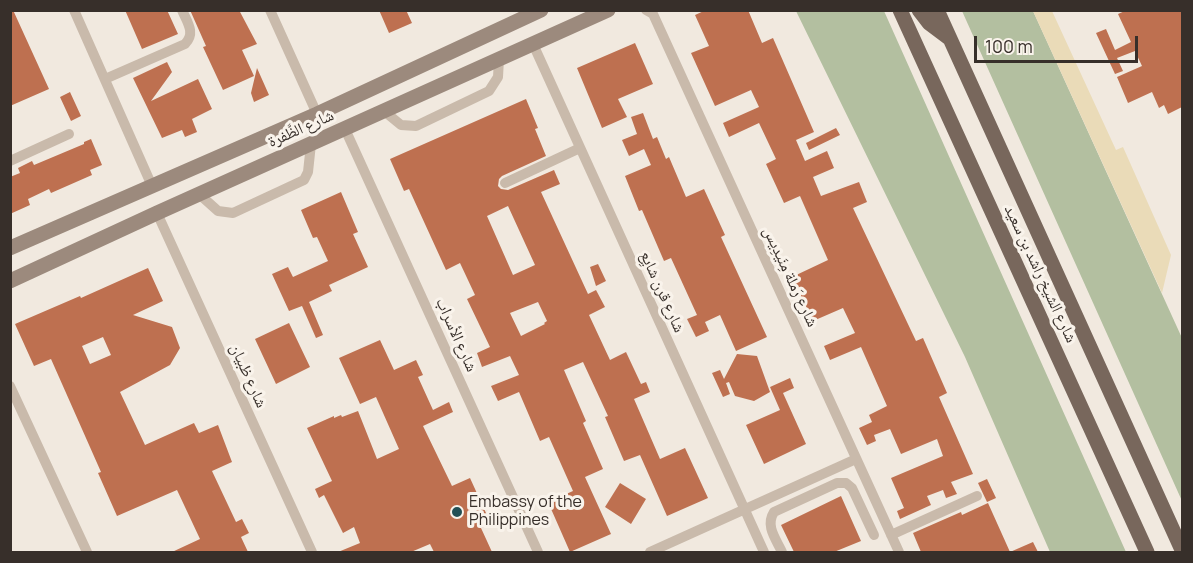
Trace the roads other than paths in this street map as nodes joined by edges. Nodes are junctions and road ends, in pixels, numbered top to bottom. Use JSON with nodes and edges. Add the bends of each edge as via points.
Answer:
{"nodes":[{"id":1,"x":74,"y":10,"type":"edge"},
{"id":2,"x":182,"y":10,"type":"edge"},
{"id":3,"x":541,"y":10,"type":"edge"},
{"id":4,"x":608,"y":10,"type":"edge"},
{"id":5,"x":900,"y":10,"type":"edge"},
{"id":6,"x":919,"y":10,"type":"edge"},
{"id":7,"x":937,"y":10,"type":"edge"},
{"id":8,"x":272,"y":11,"type":"edge"},
{"id":9,"x":651,"y":12,"type":"edge"},
{"id":10,"x":949,"y":38,"type":"junction"},
{"id":11,"x":533,"y":44,"type":"junction"},
{"id":12,"x":499,"y":59,"type":"junction"},
{"id":13,"x":105,"y":79,"type":"junction"},
{"id":14,"x":384,"y":111,"type":"junction"},
{"id":15,"x":317,"y":114,"type":"junction"},
{"id":16,"x":345,"y":129,"type":"junction"},
{"id":17,"x":275,"y":132,"type":"junction"},
{"id":18,"x":69,"y":134,"type":"dead end"},
{"id":19,"x":311,"y":144,"type":"junction"},
{"id":20,"x":242,"y":147,"type":"junction"},
{"id":21,"x":580,"y":148,"type":"junction"},
{"id":22,"x":286,"y":155,"type":"junction"},
{"id":23,"x":10,"y":161,"type":"edge"},
{"id":24,"x":247,"y":172,"type":"junction"},
{"id":25,"x":505,"y":183,"type":"dead end"},
{"id":26,"x":152,"y":186,"type":"junction"},
{"id":27,"x":199,"y":194,"type":"junction"},
{"id":28,"x":157,"y":213,"type":"junction"},
{"id":29,"x":10,"y":248,"type":"edge"},
{"id":30,"x":10,"y":281,"type":"edge"},
{"id":31,"x":10,"y":386,"type":"edge"},
{"id":32,"x":856,"y":459,"type":"junction"},
{"id":33,"x":802,"y":484,"type":"junction"},
{"id":34,"x":808,"y":496,"type":"junction"},
{"id":35,"x":977,"y":496,"type":"dead end"},
{"id":36,"x":744,"y":510,"type":"junction"},
{"id":37,"x":874,"y":535,"type":"dead end"},
{"id":38,"x":891,"y":535,"type":"junction"},
{"id":39,"x":1182,"y":550,"type":"edge"},
{"id":40,"x":87,"y":552,"type":"edge"},
{"id":41,"x":312,"y":552,"type":"edge"},
{"id":42,"x":538,"y":552,"type":"edge"},
{"id":43,"x":650,"y":552,"type":"edge"},
{"id":44,"x":764,"y":552,"type":"edge"},
{"id":45,"x":782,"y":552,"type":"edge"},
{"id":46,"x":899,"y":552,"type":"edge"},
{"id":47,"x":1147,"y":552,"type":"edge"}],
"edges":[{"from":1,"to":13,"type":"street"},
{"from":2,"to":13,"type":"street","via":[[192,34],[185,44]]},
{"from":3,"to":15,"type":"main road","name":"شارع الظَّفرة"},
{"from":4,"to":11,"type":"main road","name":"شارع الظَّفرة"},
{"from":5,"to":47,"type":"main road","name":"شارع الشيخ راشد بن سعيد"},
{"from":6,"to":10,"type":"main road"},
{"from":7,"to":10,"type":"main road","name":"شارع الشيخ راشد بن سعيد"},
{"from":8,"to":15,"type":"street"},
{"from":9,"to":32,"type":"street","name":"شارع رَملة مِنَيدِيس"},
{"from":10,"to":39,"type":"main road","name":"شارع الشيخ راشد بن سعيد"},
{"from":11,"to":12,"type":"main road","name":"شارع الظَّفرة"},
{"from":11,"to":21,"type":"street","name":"شارع قرن شايِع"},
{"from":12,"to":14,"type":"main road","name":"شارع الظَّفرة"},
{"from":12,"to":14,"type":"street","via":[[498,77],[489,91],[416,126],[401,125]]},
{"from":13,"to":26,"type":"street"},
{"from":14,"to":16,"type":"main road","name":"شارع الظَّفرة"},
{"from":15,"to":17,"type":"main road","name":"شارع الظَّفرة"},
{"from":16,"to":19,"type":"main road","name":"شارع الظَّفرة"},
{"from":16,"to":42,"type":"street","name":"شارع الأسراب"},
{"from":17,"to":20,"type":"main road","name":"شارع الظَّفرة"},
{"from":17,"to":22,"type":"main road","via":[[275,146]]},
{"from":18,"to":23,"type":"street"},
{"from":19,"to":22,"type":"main road","name":"شارع الظَّفرة"},
{"from":19,"to":27,"type":"street","via":[[304,180],[233,213],[223,213]]},
{"from":20,"to":24,"type":"main road","via":[[250,159]]},
{"from":20,"to":26,"type":"main road","name":"شارع الظَّفرة"},
{"from":21,"to":25,"type":"street"},
{"from":21,"to":36,"type":"street","name":"شارع قرن شايِع"},
{"from":22,"to":24,"type":"main road","name":"شارع الظَّفرة"},
{"from":24,"to":27,"type":"main road","name":"شارع الظَّفرة"},
{"from":26,"to":29,"type":"main road","name":"شارع الظَّفرة"},
{"from":27,"to":28,"type":"main road","name":"شارع الظَّفرة"},
{"from":28,"to":30,"type":"main road","name":"شارع الظَّفرة"},
{"from":28,"to":41,"type":"street","name":"شارع ظبيان"},
{"from":31,"to":40,"type":"street"},
{"from":32,"to":33,"type":"street"},
{"from":32,"to":38,"type":"street","name":"شارع رَملة مِنَيدِيس"},
{"from":33,"to":34,"type":"street"},
{"from":33,"to":36,"type":"street"},
{"from":34,"to":37,"type":"street","via":[[837,483],[849,485]]},
{"from":34,"to":45,"type":"street","via":[[771,516],[770,527]]},
{"from":35,"to":38,"type":"street"},
{"from":36,"to":43,"type":"street"},
{"from":36,"to":44,"type":"street","name":"شارع قرن شايِع"},
{"from":38,"to":46,"type":"street","name":"شارع رَملة مِنَيدِيس"}]}
